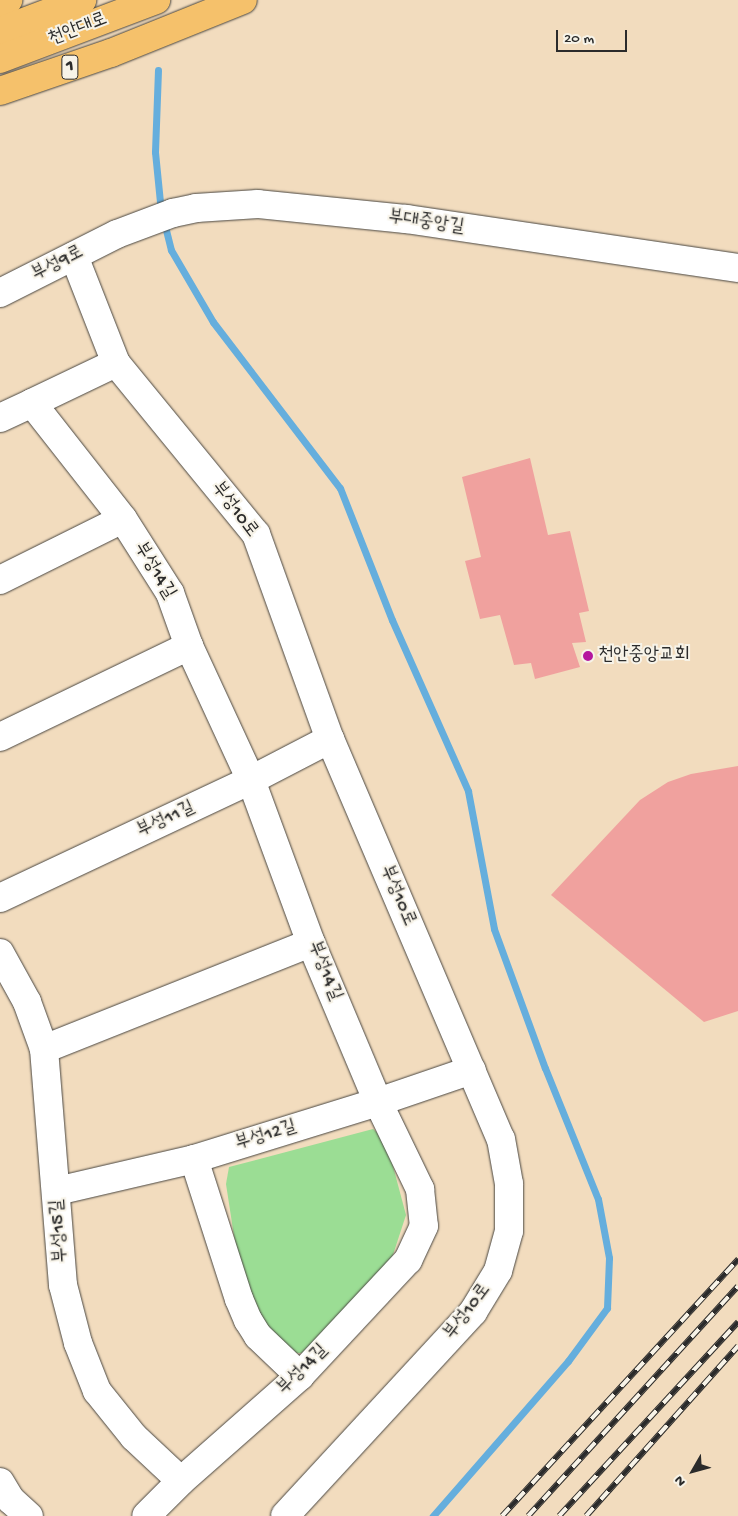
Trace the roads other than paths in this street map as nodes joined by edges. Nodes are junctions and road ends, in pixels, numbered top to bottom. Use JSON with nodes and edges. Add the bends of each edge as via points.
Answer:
{"nodes":[{"id":1,"x":8,"y":0,"type":"edge"},
{"id":2,"x":82,"y":0,"type":"edge"},
{"id":3,"x":156,"y":0,"type":"edge"},
{"id":4,"x":243,"y":0,"type":"edge"},
{"id":5,"x":0,"y":3,"type":"edge"},
{"id":6,"x":0,"y":31,"type":"edge"},
{"id":7,"x":0,"y":59,"type":"edge"},
{"id":8,"x":0,"y":91,"type":"edge"},
{"id":9,"x":117,"y":234,"type":"joint"},
{"id":10,"x":74,"y":256,"type":"junction"},
{"id":11,"x":738,"y":268,"type":"edge"},
{"id":12,"x":0,"y":293,"type":"edge"},
{"id":13,"x":116,"y":363,"type":"junction"},
{"id":14,"x":32,"y":402,"type":"junction"},
{"id":15,"x":0,"y":418,"type":"edge"},
{"id":16,"x":123,"y":519,"type":"junction"},
{"id":17,"x":0,"y":580,"type":"edge"},
{"id":18,"x":189,"y":646,"type":"junction"},
{"id":19,"x":0,"y":737,"type":"edge"},
{"id":20,"x":330,"y":739,"type":"junction"},
{"id":21,"x":251,"y":780,"type":"junction"},
{"id":22,"x":0,"y":898,"type":"edge"},
{"id":23,"x":311,"y":943,"type":"junction"},
{"id":24,"x":0,"y":953,"type":"edge"},
{"id":25,"x":44,"y":1049,"type":"junction"},
{"id":26,"x":472,"y":1070,"type":"junction"},
{"id":27,"x":378,"y":1102,"type":"junction"},
{"id":28,"x":194,"y":1159,"type":"junction"},
{"id":29,"x":57,"y":1191,"type":"junction"},
{"id":30,"x":300,"y":1376,"type":"junction"},
{"id":31,"x":181,"y":1481,"type":"junction"},
{"id":32,"x":0,"y":1482,"type":"edge"},
{"id":33,"x":28,"y":1516,"type":"edge"},
{"id":34,"x":146,"y":1516,"type":"edge"},
{"id":35,"x":284,"y":1516,"type":"edge"}],
"edges":[{"from":1,"to":5,"type":"main road"},
{"from":2,"to":6,"type":"main road","name":"천안대로"},
{"from":3,"to":7,"type":"main road","name":"천안대로"},
{"from":4,"to":8,"type":"main road","number":"1","via":[[112,53]]},
{"from":9,"to":10,"type":"street","name":"부성9로"},
{"from":9,"to":11,"type":"street","name":"부대중앙길","via":[[196,208],[258,204],[406,220]]},
{"from":10,"to":12,"type":"street","name":"부성9로"},
{"from":10,"to":13,"type":"street","name":"부성10로"},
{"from":13,"to":14,"type":"street"},
{"from":13,"to":20,"type":"street","name":"부성10로","via":[[256,534]]},
{"from":14,"to":15,"type":"street"},
{"from":14,"to":16,"type":"street","name":"부성14길"},
{"from":16,"to":17,"type":"street"},
{"from":16,"to":18,"type":"street","name":"부성14길","via":[[170,593]]},
{"from":18,"to":19,"type":"street"},
{"from":18,"to":21,"type":"street","name":"부성14길"},
{"from":20,"to":21,"type":"street","name":"부성11길"},
{"from":20,"to":26,"type":"street","name":"부성10로"},
{"from":21,"to":22,"type":"street","name":"부성11길"},
{"from":21,"to":23,"type":"street","name":"부성14길"},
{"from":23,"to":25,"type":"street"},
{"from":23,"to":27,"type":"street","name":"부성14길"},
{"from":24,"to":25,"type":"street","name":"부성15길","via":[[26,1002]]},
{"from":25,"to":29,"type":"street","name":"부성15길"},
{"from":26,"to":27,"type":"street","name":"부성12길"},
{"from":26,"to":35,"type":"street","name":"부성10로","via":[[501,1139],[509,1184],[509,1231],[498,1271],[473,1312]]},
{"from":27,"to":28,"type":"street","name":"부성12길"},
{"from":27,"to":30,"type":"street","name":"부성14길","via":[[420,1189],[424,1226],[408,1260]]},
{"from":28,"to":29,"type":"street","name":"부성12길"},
{"from":28,"to":30,"type":"street","via":[[238,1300],[258,1336]]},
{"from":29,"to":31,"type":"street","name":"부성15길","via":[[63,1285],[78,1343],[97,1391],[134,1437]]},
{"from":30,"to":31,"type":"street","name":"부성14길"},
{"from":31,"to":34,"type":"street","name":"부성14길"},
{"from":32,"to":33,"type":"street","via":[[11,1500]]}]}
